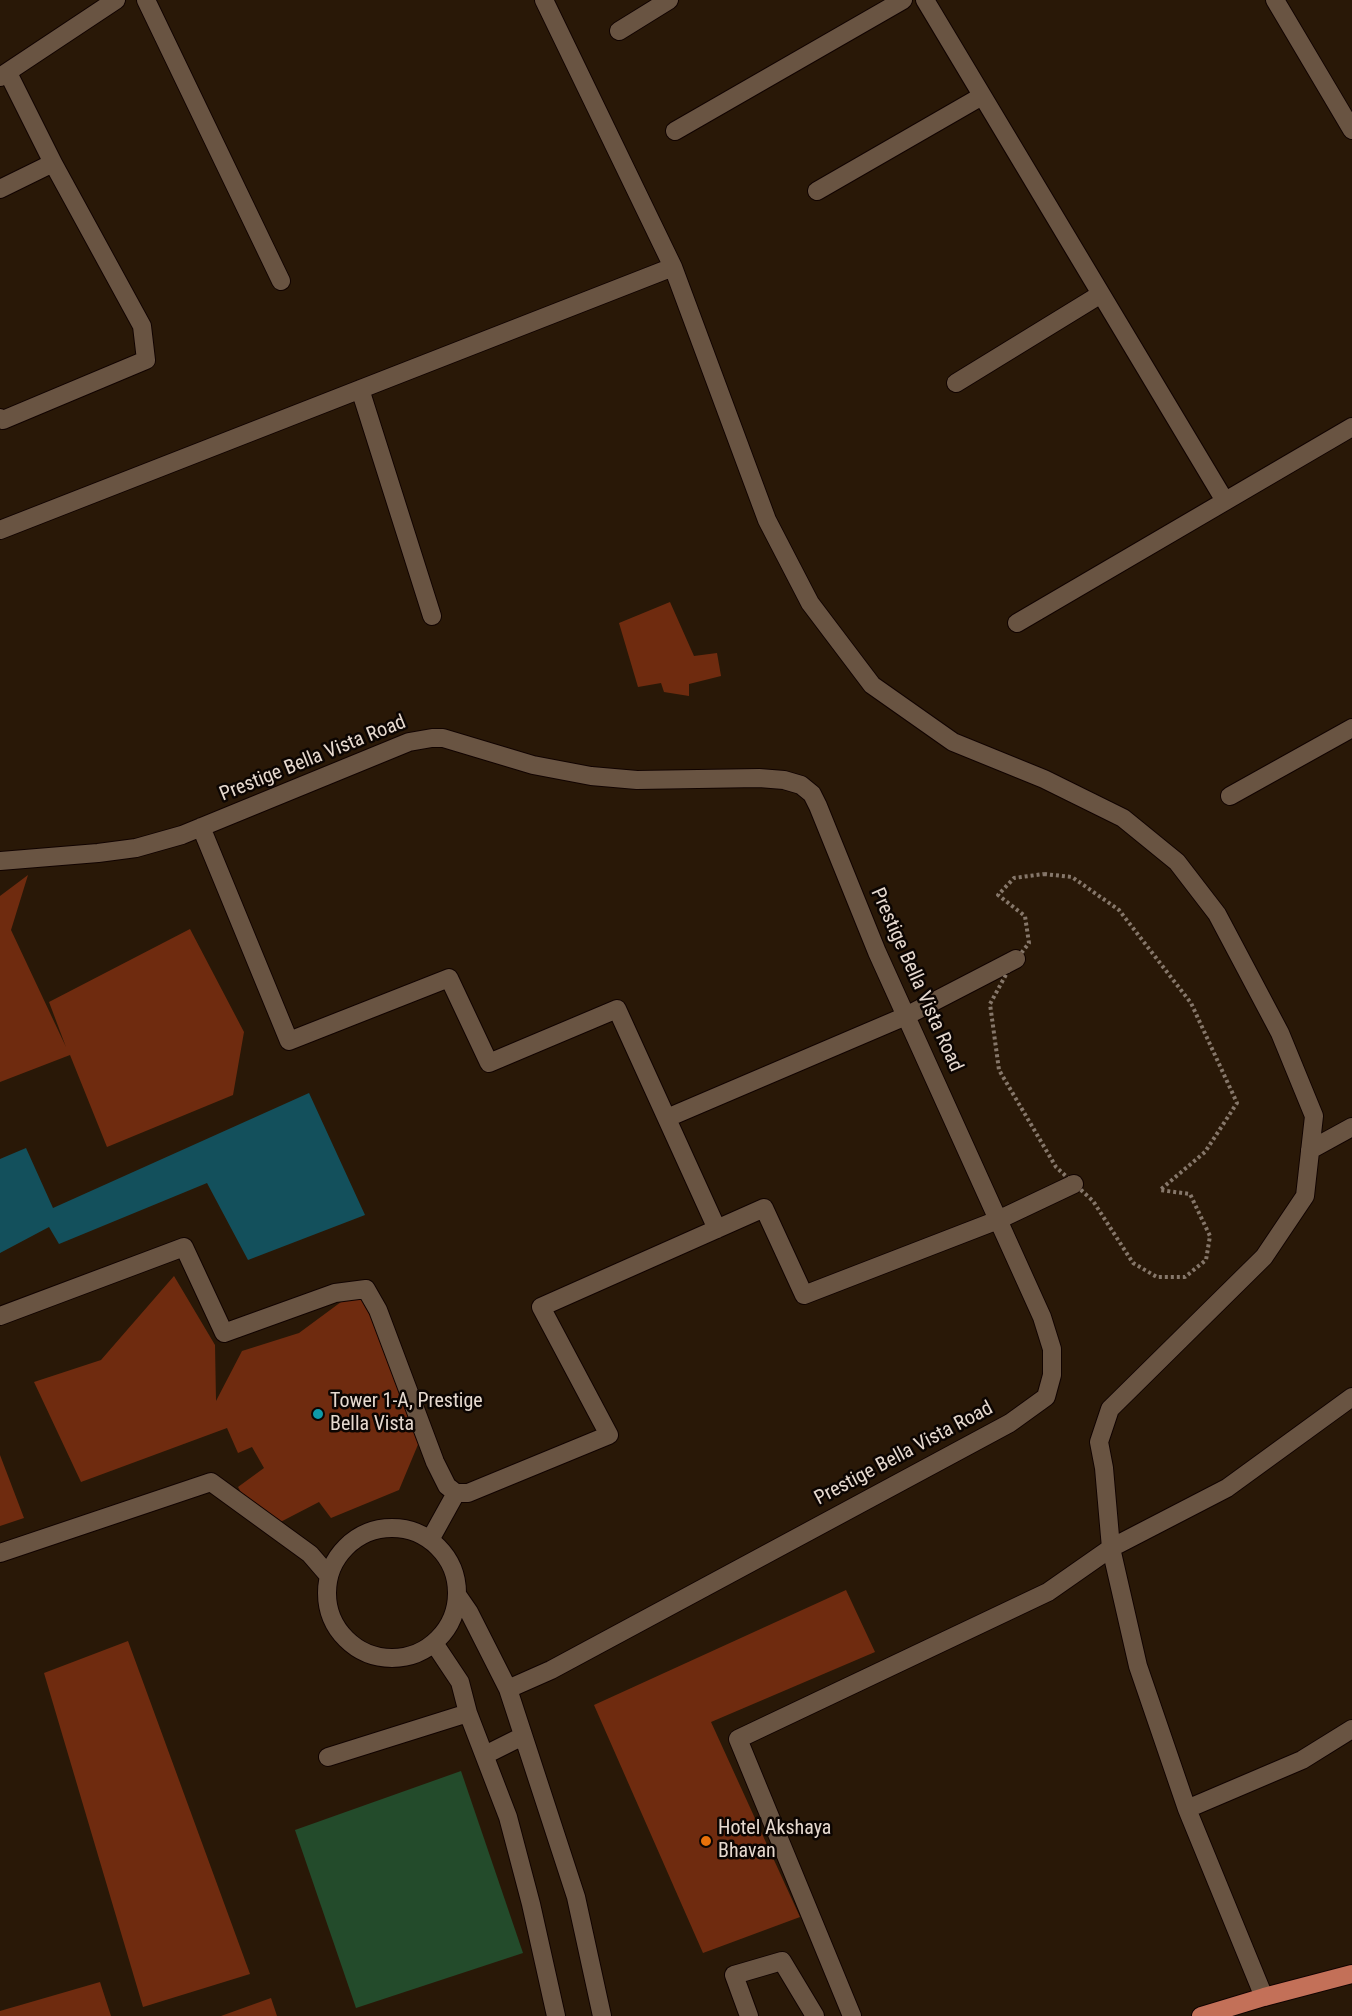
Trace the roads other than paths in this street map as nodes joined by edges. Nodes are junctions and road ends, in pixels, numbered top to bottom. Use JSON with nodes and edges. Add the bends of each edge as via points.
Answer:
{"nodes":[{"id":1,"x":116,"y":0,"type":"edge"},
{"id":2,"x":146,"y":0,"type":"edge"},
{"id":3,"x":544,"y":0,"type":"edge"},
{"id":4,"x":669,"y":0,"type":"edge"},
{"id":5,"x":903,"y":0,"type":"edge"},
{"id":6,"x":925,"y":0,"type":"edge"},
{"id":7,"x":1275,"y":0,"type":"edge"},
{"id":8,"x":619,"y":31,"type":"dead end"},
{"id":9,"x":4,"y":75,"type":"edge"},
{"id":10,"x":982,"y":96,"type":"junction"},
{"id":11,"x":1352,"y":130,"type":"edge"},
{"id":12,"x":675,"y":131,"type":"dead end"},
{"id":13,"x":53,"y":163,"type":"junction"},
{"id":14,"x":0,"y":189,"type":"edge"},
{"id":15,"x":817,"y":191,"type":"dead end"},
{"id":16,"x":673,"y":267,"type":"junction"},
{"id":17,"x":281,"y":281,"type":"dead end"},
{"id":18,"x":1101,"y":294,"type":"junction"},
{"id":19,"x":956,"y":382,"type":"dead end"},
{"id":20,"x":360,"y":390,"type":"junction"},
{"id":21,"x":0,"y":418,"type":"edge"},
{"id":22,"x":1352,"y":427,"type":"edge"},
{"id":23,"x":1225,"y":501,"type":"junction"},
{"id":24,"x":0,"y":530,"type":"edge"},
{"id":25,"x":432,"y":616,"type":"dead end"},
{"id":26,"x":1017,"y":623,"type":"dead end"},
{"id":27,"x":1352,"y":728,"type":"edge"},
{"id":28,"x":1230,"y":796,"type":"dead end"},
{"id":29,"x":201,"y":827,"type":"junction"},
{"id":30,"x":0,"y":861,"type":"edge"},
{"id":31,"x":1016,"y":959,"type":"road end"},
{"id":32,"x":906,"y":1016,"type":"junction"},
{"id":33,"x":667,"y":1118,"type":"junction"},
{"id":34,"x":1352,"y":1127,"type":"edge"},
{"id":35,"x":1310,"y":1150,"type":"junction"},
{"id":36,"x":1074,"y":1184,"type":"road end"},
{"id":37,"x":998,"y":1220,"type":"junction"},
{"id":38,"x":717,"y":1229,"type":"junction"},
{"id":39,"x":0,"y":1316,"type":"edge"},
{"id":40,"x":1352,"y":1397,"type":"edge"},
{"id":41,"x":456,"y":1493,"type":"junction"},
{"id":42,"x":430,"y":1540,"type":"junction"},
{"id":43,"x":1111,"y":1548,"type":"junction"},
{"id":44,"x":0,"y":1553,"type":"edge"},
{"id":45,"x":329,"y":1576,"type":"junction"},
{"id":46,"x":458,"y":1596,"type":"junction"},
{"id":47,"x":434,"y":1643,"type":"junction"},
{"id":48,"x":508,"y":1689,"type":"junction"},
{"id":49,"x":468,"y":1713,"type":"junction"},
{"id":50,"x":1352,"y":1729,"type":"edge"},
{"id":51,"x":523,"y":1736,"type":"junction"},
{"id":52,"x":485,"y":1755,"type":"junction"},
{"id":53,"x":328,"y":1757,"type":"dead end"},
{"id":54,"x":1187,"y":1809,"type":"junction"},
{"id":55,"x":1352,"y":1974,"type":"edge"},
{"id":56,"x":1264,"y":1997,"type":"junction"},
{"id":57,"x":556,"y":2016,"type":"edge"},
{"id":58,"x":602,"y":2016,"type":"edge"},
{"id":59,"x":749,"y":2016,"type":"edge"},
{"id":60,"x":815,"y":2016,"type":"edge"},
{"id":61,"x":852,"y":2016,"type":"edge"},
{"id":62,"x":1201,"y":2016,"type":"edge"}],
"edges":[{"from":1,"to":9,"type":"street"},
{"from":2,"to":17,"type":"street"},
{"from":3,"to":16,"type":"street"},
{"from":4,"to":8,"type":"street"},
{"from":5,"to":12,"type":"street"},
{"from":6,"to":10,"type":"street"},
{"from":7,"to":11,"type":"street"},
{"from":9,"to":13,"type":"street"},
{"from":10,"to":15,"type":"street"},
{"from":10,"to":18,"type":"street"},
{"from":13,"to":14,"type":"street"},
{"from":13,"to":21,"type":"street","via":[[142,326],[146,360]]},
{"from":16,"to":20,"type":"street"},
{"from":16,"to":35,"type":"street","via":[[767,520],[810,603],[872,685],[953,742],[1044,779],[1124,819],[1177,862],[1217,914],[1280,1033],[1314,1116]]},
{"from":18,"to":19,"type":"street"},
{"from":18,"to":23,"type":"street"},
{"from":20,"to":24,"type":"street"},
{"from":20,"to":25,"type":"street"},
{"from":22,"to":23,"type":"street"},
{"from":23,"to":26,"type":"street"},
{"from":27,"to":28,"type":"street"},
{"from":29,"to":30,"type":"street","name":"Prestige Bella Vista Road","via":[[136,848]]},
{"from":29,"to":32,"type":"street","name":"Prestige Bella Vista Road","via":[[409,742],[432,738],[591,776],[637,780],[759,778],[792,782],[812,794],[818,806]]},
{"from":29,"to":33,"type":"street","via":[[289,1041],[450,978],[489,1062],[617,1009]]},
{"from":31,"to":32,"type":"street"},
{"from":32,"to":33,"type":"street"},
{"from":32,"to":37,"type":"street","name":"Prestige Bella Vista Road"},
{"from":33,"to":38,"type":"street"},
{"from":34,"to":35,"type":"street"},
{"from":35,"to":43,"type":"street","via":[[1305,1196],[1264,1257],[1110,1409],[1099,1442]]},
{"from":36,"to":37,"type":"street"},
{"from":37,"to":38,"type":"street","via":[[804,1295],[765,1208]]},
{"from":37,"to":48,"type":"street","name":"Prestige Bella Vista Road","via":[[1042,1317],[1052,1349],[1052,1375],[1046,1397],[1010,1423],[551,1670]]},
{"from":38,"to":41,"type":"street","via":[[541,1307],[609,1435],[468,1493]]},
{"from":39,"to":41,"type":"street","via":[[184,1247],[224,1333],[335,1293],[366,1289],[378,1310],[435,1462],[447,1486]]},
{"from":40,"to":43,"type":"street","via":[[1227,1488]]},
{"from":41,"to":42,"type":"street"},
{"from":42,"to":45,"type":"street","via":[[411,1530],[390,1527],[370,1532],[351,1542]]},
{"from":42,"to":46,"type":"street","via":[[445,1555],[455,1574]]},
{"from":43,"to":54,"type":"street","via":[[1138,1666]]},
{"from":43,"to":61,"type":"street","via":[[1048,1592],[738,1739]]},
{"from":44,"to":45,"type":"street","via":[[211,1482],[310,1554]]},
{"from":45,"to":47,"type":"street","via":[[326,1596],[330,1616],[340,1635],[356,1649],[375,1657],[396,1659],[416,1654]]},
{"from":46,"to":47,"type":"street","via":[[446,1630]]},
{"from":46,"to":48,"type":"street"},
{"from":47,"to":49,"type":"street","via":[[460,1682]]},
{"from":48,"to":51,"type":"street"},
{"from":49,"to":52,"type":"street"},
{"from":49,"to":53,"type":"street"},
{"from":50,"to":54,"type":"street","via":[[1302,1760]]},
{"from":51,"to":52,"type":"street"},
{"from":51,"to":58,"type":"street","via":[[576,1897]]},
{"from":52,"to":57,"type":"street","via":[[511,1828]]},
{"from":54,"to":56,"type":"street"},
{"from":55,"to":56,"type":"main road"},
{"from":56,"to":62,"type":"main road"},
{"from":59,"to":60,"type":"street","via":[[734,1975],[782,1961]]}]}
